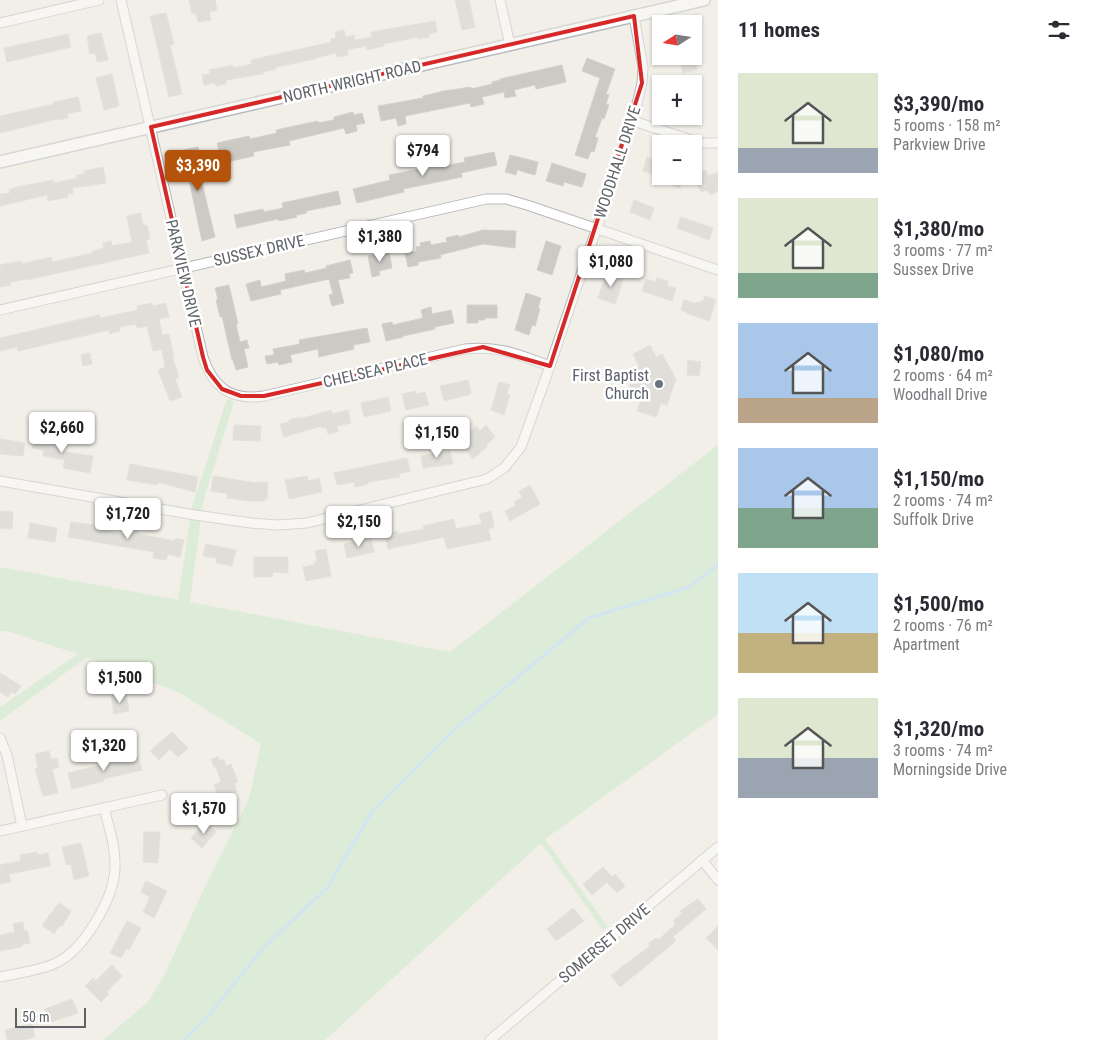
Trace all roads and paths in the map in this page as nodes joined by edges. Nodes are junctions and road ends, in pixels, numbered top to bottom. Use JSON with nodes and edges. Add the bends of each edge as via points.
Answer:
{"nodes":[{"id":1,"x":99,"y":0,"type":"edge"},
{"id":2,"x":121,"y":0,"type":"edge"},
{"id":3,"x":500,"y":0,"type":"edge"},
{"id":4,"x":704,"y":0,"type":"edge"},
{"id":5,"x":634,"y":16,"type":"junction"},
{"id":6,"x":0,"y":23,"type":"edge"},
{"id":7,"x":510,"y":44,"type":"junction"},
{"id":8,"x":633,"y":121,"type":"junction"},
{"id":9,"x":150,"y":128,"type":"junction"},
{"id":10,"x":718,"y":143,"type":"edge"},
{"id":11,"x":0,"y":162,"type":"edge"},
{"id":12,"x":596,"y":229,"type":"junction"},
{"id":13,"x":182,"y":268,"type":"junction"},
{"id":14,"x":718,"y":270,"type":"edge"},
{"id":15,"x":0,"y":310,"type":"edge"},
{"id":16,"x":550,"y":366,"type":"junction"},
{"id":17,"x":207,"y":370,"type":"joint"},
{"id":18,"x":0,"y":481,"type":"edge"},
{"id":19,"x":0,"y":738,"type":"edge"},
{"id":20,"x":162,"y":795,"type":"dead end"},
{"id":21,"x":104,"y":808,"type":"junction"},
{"id":22,"x":22,"y":826,"type":"junction"},
{"id":23,"x":0,"y":831,"type":"edge"},
{"id":24,"x":718,"y":847,"type":"edge"},
{"id":25,"x":702,"y":860,"type":"junction"},
{"id":26,"x":718,"y":880,"type":"edge"},
{"id":27,"x":0,"y":977,"type":"edge"},
{"id":28,"x":490,"y":1040,"type":"edge"}],
"edges":[{"from":1,"to":6,"type":"street"},
{"from":2,"to":9,"type":"street","name":"PARKVIEW DRIVE"},
{"from":3,"to":7,"type":"street"},
{"from":4,"to":5,"type":"main road","name":"NORTH WRIGHT ROAD"},
{"from":5,"to":7,"type":"main road","name":"NORTH WRIGHT ROAD"},
{"from":5,"to":8,"type":"street","name":"WOODHALL DRIVE","via":[[643,67]]},
{"from":7,"to":9,"type":"main road","name":"NORTH WRIGHT ROAD"},
{"from":8,"to":10,"type":"street","via":[[701,143]]},
{"from":8,"to":12,"type":"street","name":"WOODHALL DRIVE"},
{"from":9,"to":11,"type":"main road","name":"NORTH WRIGHT ROAD"},
{"from":9,"to":13,"type":"street","name":"PARKVIEW DRIVE"},
{"from":12,"to":13,"type":"street","name":"SUSSEX DRIVE","via":[[516,201],[486,199]]},
{"from":12,"to":14,"type":"street","name":"SUSSEX DRIVE"},
{"from":12,"to":16,"type":"street","name":"WOODHALL DRIVE"},
{"from":13,"to":15,"type":"street","name":"SUSSEX DRIVE"},
{"from":13,"to":17,"type":"street","name":"PARKVIEW DRIVE"},
{"from":16,"to":17,"type":"street","name":"CHELSEA PLACE","via":[[499,348],[464,349],[252,398],[232,394],[222,388]]},
{"from":16,"to":18,"type":"street","name":"WOODHALL DRIVE","via":[[521,447],[504,468],[487,479],[307,523],[278,526],[195,515]]},
{"from":19,"to":22,"type":"street","via":[[7,755]]},
{"from":20,"to":21,"type":"street"},
{"from":21,"to":22,"type":"street"},
{"from":21,"to":27,"type":"street","via":[[115,870],[111,891],[96,920],[69,955],[40,968]]},
{"from":22,"to":23,"type":"street"},
{"from":24,"to":25,"type":"street","name":"SOMERSET DRIVE"},
{"from":25,"to":26,"type":"street"},
{"from":25,"to":28,"type":"street","name":"SOMERSET DRIVE"}]}
